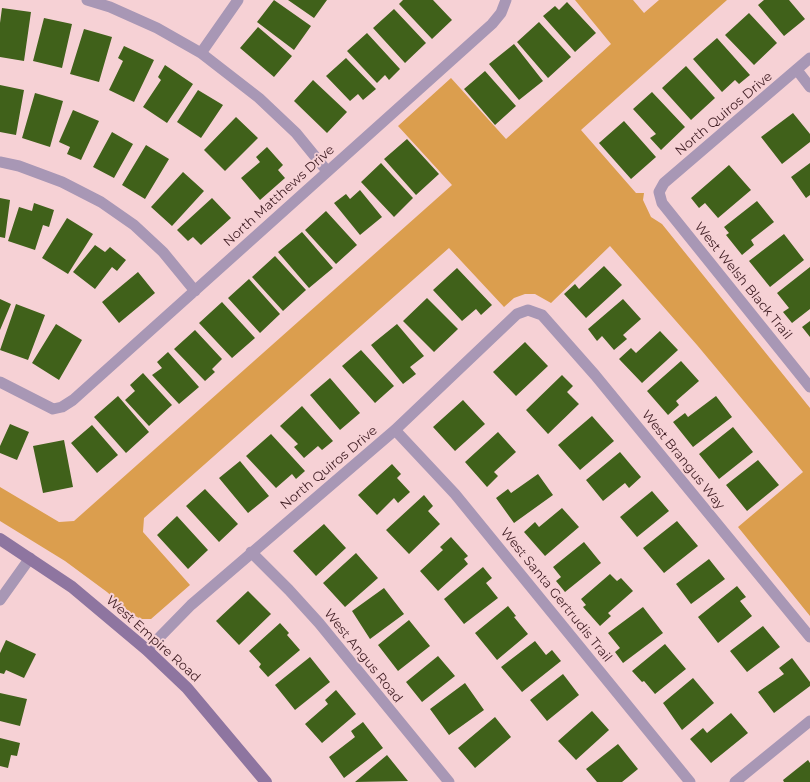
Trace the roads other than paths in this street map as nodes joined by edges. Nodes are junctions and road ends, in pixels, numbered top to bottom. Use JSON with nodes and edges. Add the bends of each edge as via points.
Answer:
{"nodes":[{"id":1,"x":87,"y":0,"type":"edge"},
{"id":2,"x":238,"y":0,"type":"edge"},
{"id":3,"x":506,"y":0,"type":"edge"},
{"id":4,"x":201,"y":53,"type":"junction"},
{"id":5,"x":810,"y":58,"type":"edge"},
{"id":6,"x":797,"y":70,"type":"junction"},
{"id":7,"x":810,"y":87,"type":"edge"},
{"id":8,"x":0,"y":162,"type":"edge"},
{"id":9,"x":327,"y":171,"type":"junction"},
{"id":10,"x":659,"y":192,"type":"joint"},
{"id":11,"x":195,"y":291,"type":"junction"},
{"id":12,"x":528,"y":310,"type":"joint"},
{"id":13,"x":0,"y":382,"type":"edge"},
{"id":14,"x":810,"y":387,"type":"edge"},
{"id":15,"x":395,"y":430,"type":"junction"},
{"id":16,"x":0,"y":539,"type":"edge"},
{"id":17,"x":251,"y":552,"type":"junction"},
{"id":18,"x":30,"y":558,"type":"junction"},
{"id":19,"x":0,"y":600,"type":"edge"},
{"id":20,"x":810,"y":637,"type":"edge"},
{"id":21,"x":147,"y":650,"type":"junction"},
{"id":22,"x":810,"y":721,"type":"edge"},
{"id":23,"x":266,"y":782,"type":"edge"},
{"id":24,"x":449,"y":782,"type":"edge"},
{"id":25,"x":690,"y":782,"type":"edge"},
{"id":26,"x":735,"y":782,"type":"edge"}],
"edges":[{"from":1,"to":4,"type":"street","via":[[110,7],[157,28]]},
{"from":2,"to":4,"type":"street"},
{"from":3,"to":9,"type":"street","name":"North Matthews Drive","via":[[501,13],[492,24]]},
{"from":4,"to":9,"type":"street","via":[[270,108],[296,133]]},
{"from":5,"to":6,"type":"street","name":"North Quiros Drive"},
{"from":6,"to":7,"type":"street"},
{"from":6,"to":10,"type":"street","name":"North Quiros Drive","via":[[664,183]]},
{"from":8,"to":11,"type":"street","via":[[19,166],[62,182],[101,202],[134,225],[163,252]]},
{"from":9,"to":11,"type":"street","name":"North Matthews Drive"},
{"from":10,"to":14,"type":"street","name":"West Welsh Black Trail","via":[[662,202]]},
{"from":11,"to":13,"type":"street","name":"North Matthews Drive","via":[[62,407],[53,409]]},
{"from":12,"to":15,"type":"street","name":"North Quiros Drive","via":[[516,314]]},
{"from":12,"to":20,"type":"street","name":"West Brangus Way","via":[[542,315],[595,375]]},
{"from":15,"to":17,"type":"street","name":"North Quiros Drive"},
{"from":15,"to":25,"type":"street","name":"West Santa Gertrudis Trail","via":[[455,494]]},
{"from":16,"to":18,"type":"street","name":"West Empire Road"},
{"from":17,"to":21,"type":"street","name":"North Quiros Drive","via":[[191,605]]},
{"from":17,"to":24,"type":"street","name":"West Angus Road","via":[[318,623]]},
{"from":18,"to":19,"type":"street"},
{"from":18,"to":21,"type":"street","name":"West Empire Road","via":[[114,620]]},
{"from":21,"to":23,"type":"street","name":"West Empire Road","via":[[187,688]]},
{"from":22,"to":26,"type":"street"}]}
